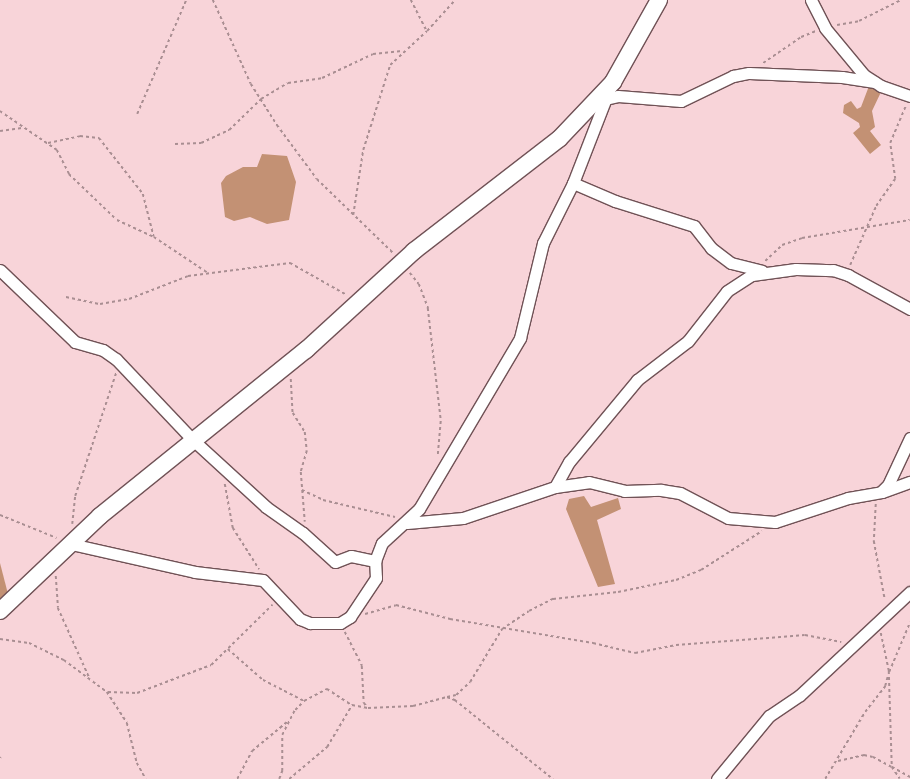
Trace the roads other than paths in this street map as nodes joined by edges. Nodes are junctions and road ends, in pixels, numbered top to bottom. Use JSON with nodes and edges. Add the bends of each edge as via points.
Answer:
{"nodes":[{"id":1,"x":811,"y":0,"type":"edge"},
{"id":2,"x":658,"y":1,"type":"edge"},
{"id":3,"x":613,"y":82,"type":"junction"},
{"id":4,"x":875,"y":82,"type":"junction"},
{"id":5,"x":910,"y":97,"type":"edge"},
{"id":6,"x":606,"y":98,"type":"junction"},
{"id":7,"x":591,"y":106,"type":"junction"},
{"id":8,"x":573,"y":183,"type":"junction"},
{"id":9,"x":0,"y":270,"type":"edge"},
{"id":10,"x":760,"y":271,"type":"junction"},
{"id":11,"x":910,"y":309,"type":"edge"},
{"id":12,"x":910,"y":438,"type":"edge"},
{"id":13,"x":193,"y":440,"type":"junction"},
{"id":14,"x":910,"y":482,"type":"edge"},
{"id":15,"x":555,"y":487,"type":"junction"},
{"id":16,"x":881,"y":492,"type":"junction"},
{"id":17,"x":407,"y":523,"type":"junction"},
{"id":18,"x":71,"y":544,"type":"junction"},
{"id":19,"x":375,"y":561,"type":"junction"},
{"id":20,"x":910,"y":592,"type":"edge"},
{"id":21,"x":0,"y":611,"type":"edge"},
{"id":22,"x":717,"y":779,"type":"edge"}],
"edges":[{"from":1,"to":4,"type":"street","via":[[825,28],[864,75]]},
{"from":2,"to":3,"type":"street"},
{"from":3,"to":6,"type":"street"},
{"from":3,"to":7,"type":"street"},
{"from":4,"to":5,"type":"street"},
{"from":4,"to":6,"type":"street","via":[[842,77],[749,73],[733,76],[681,101],[641,96]]},
{"from":6,"to":7,"type":"street"},
{"from":6,"to":8,"type":"street"},
{"from":7,"to":13,"type":"street","via":[[559,138],[402,262],[290,363]]},
{"from":8,"to":10,"type":"street","via":[[615,201],[694,226],[711,248],[731,263]]},
{"from":8,"to":17,"type":"street","via":[[543,243],[520,338],[439,478]]},
{"from":9,"to":13,"type":"street","via":[[75,342],[103,350],[120,363],[159,401]]},
{"from":10,"to":11,"type":"street","via":[[818,270],[848,275]]},
{"from":10,"to":15,"type":"street","via":[[727,291],[688,340],[637,380],[569,462]]},
{"from":12,"to":16,"type":"street","via":[[888,485]]},
{"from":13,"to":18,"type":"street"},
{"from":13,"to":19,"type":"street","via":[[266,507],[307,536],[335,562],[351,556]]},
{"from":14,"to":16,"type":"street"},
{"from":15,"to":16,"type":"street","via":[[589,482],[624,491],[661,490],[680,493],[728,518],[775,522],[848,498]]},
{"from":15,"to":17,"type":"street","via":[[463,518]]},
{"from":17,"to":19,"type":"street","via":[[382,543]]},
{"from":18,"to":19,"type":"street","via":[[195,572],[262,580],[305,621],[340,623],[356,611],[376,578]]},
{"from":18,"to":21,"type":"street"},
{"from":20,"to":22,"type":"street","via":[[886,611],[800,695],[768,716]]}]}
